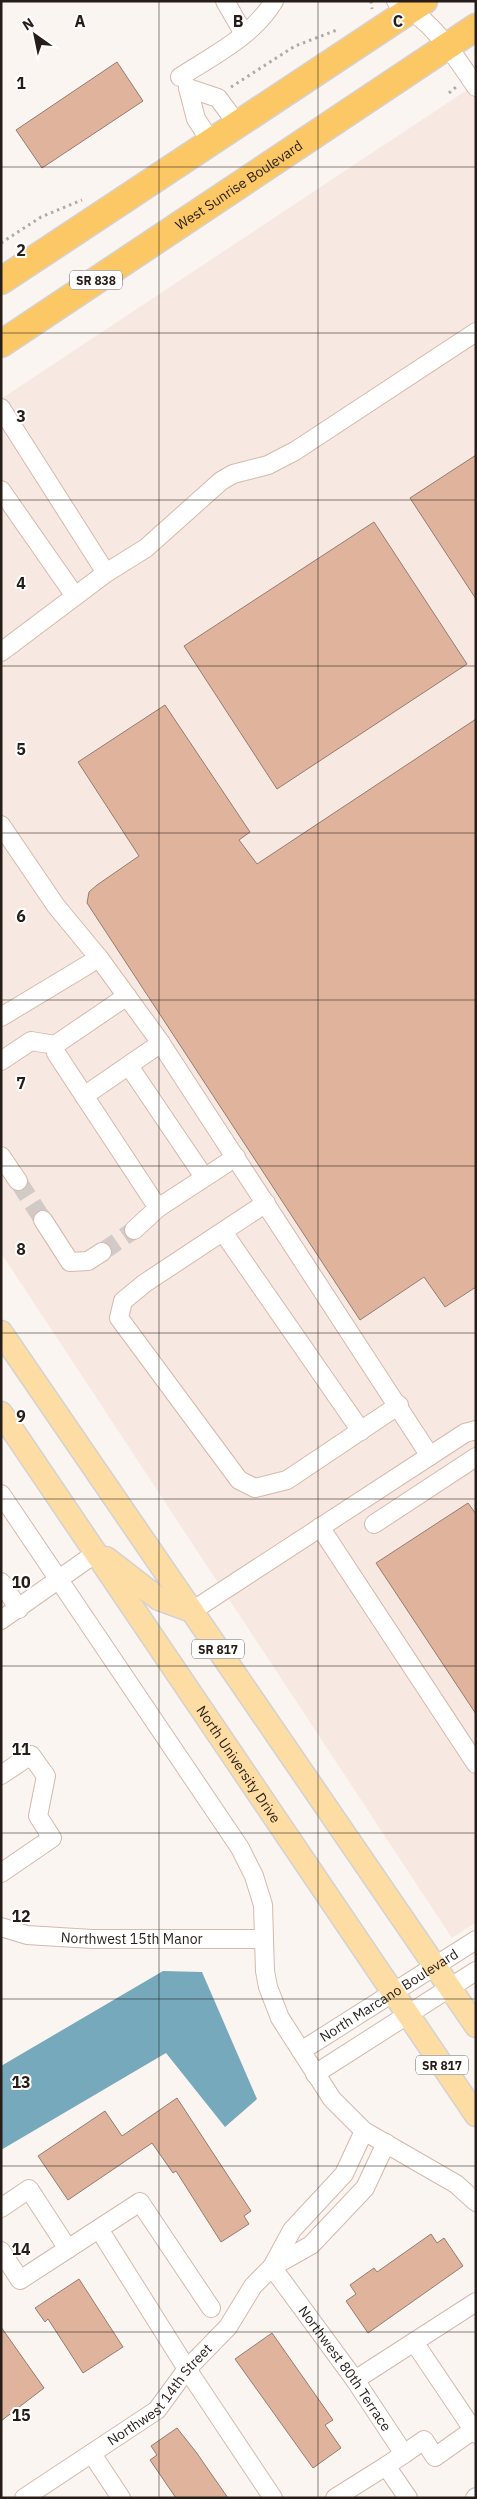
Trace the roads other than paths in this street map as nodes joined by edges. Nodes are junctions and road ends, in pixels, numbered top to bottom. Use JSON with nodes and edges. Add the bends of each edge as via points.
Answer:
{"nodes":[{"id":1,"x":225,"y":1,"type":"edge"},
{"id":2,"x":274,"y":1,"type":"edge"},
{"id":3,"x":410,"y":3,"type":"edge"},
{"id":4,"x":476,"y":27,"type":"edge"},
{"id":5,"x":244,"y":34,"type":"junction"},
{"id":6,"x":448,"y":45,"type":"junction"},
{"id":7,"x":180,"y":77,"type":"dead end"},
{"id":8,"x":476,"y":88,"type":"edge"},
{"id":9,"x":238,"y":126,"type":"junction"},
{"id":10,"x":212,"y":143,"type":"junction"},
{"id":11,"x":1,"y":281,"type":"edge"},
{"id":12,"x":476,"y":332,"type":"edge"},
{"id":13,"x":1,"y":344,"type":"edge"},
{"id":14,"x":1,"y":408,"type":"edge"},
{"id":15,"x":1,"y":490,"type":"edge"},
{"id":16,"x":106,"y":573,"type":"junction"},
{"id":17,"x":75,"y":596,"type":"junction"},
{"id":18,"x":1,"y":652,"type":"edge"},
{"id":19,"x":1,"y":825,"type":"edge"},
{"id":20,"x":99,"y":958,"type":"junction"},
{"id":21,"x":127,"y":996,"type":"junction"},
{"id":22,"x":1,"y":1017,"type":"edge"},
{"id":23,"x":161,"y":1043,"type":"junction"},
{"id":24,"x":55,"y":1045,"type":"junction"},
{"id":25,"x":1,"y":1061,"type":"edge"},
{"id":26,"x":129,"y":1066,"type":"junction"},
{"id":27,"x":84,"y":1096,"type":"junction"},
{"id":28,"x":1,"y":1156,"type":"edge"},
{"id":29,"x":236,"y":1157,"type":"junction"},
{"id":30,"x":204,"y":1178,"type":"junction"},
{"id":31,"x":18,"y":1181,"type":"tunnel mouth"},
{"id":32,"x":266,"y":1203,"type":"junction"},
{"id":33,"x":158,"y":1208,"type":"junction"},
{"id":34,"x":43,"y":1220,"type":"tunnel mouth"},
{"id":35,"x":134,"y":1230,"type":"tunnel mouth"},
{"id":36,"x":223,"y":1232,"type":"junction"},
{"id":37,"x":102,"y":1252,"type":"tunnel mouth"},
{"id":38,"x":1,"y":1332,"type":"edge"},
{"id":39,"x":399,"y":1405,"type":"junction"},
{"id":40,"x":1,"y":1413,"type":"edge"},
{"id":41,"x":361,"y":1431,"type":"junction"},
{"id":42,"x":471,"y":1431,"type":"edge"},
{"id":43,"x":8,"y":1437,"type":"edge"},
{"id":44,"x":476,"y":1449,"type":"edge"},
{"id":45,"x":430,"y":1456,"type":"junction"},
{"id":46,"x":476,"y":1457,"type":"edge"},
{"id":47,"x":459,"y":1468,"type":"junction"},
{"id":48,"x":410,"y":1469,"type":"junction"},
{"id":49,"x":1,"y":1494,"type":"edge"},
{"id":50,"x":374,"y":1524,"type":"dead end"},
{"id":51,"x":320,"y":1527,"type":"junction"},
{"id":52,"x":96,"y":1553,"type":"junction"},
{"id":53,"x":60,"y":1580,"type":"junction"},
{"id":54,"x":1,"y":1582,"type":"edge"},
{"id":55,"x":19,"y":1608,"type":"junction"},
{"id":56,"x":192,"y":1611,"type":"junction"},
{"id":57,"x":1,"y":1620,"type":"edge"},
{"id":58,"x":476,"y":1764,"type":"edge"},
{"id":59,"x":1,"y":1775,"type":"edge"},
{"id":60,"x":1,"y":1873,"type":"edge"},
{"id":61,"x":1,"y":1927,"type":"edge"},
{"id":62,"x":264,"y":1939,"type":"junction"},
{"id":63,"x":476,"y":1940,"type":"edge"},
{"id":64,"x":435,"y":1966,"type":"junction"},
{"id":65,"x":476,"y":1971,"type":"edge"},
{"id":66,"x":450,"y":1988,"type":"junction"},
{"id":67,"x":393,"y":1992,"type":"junction"},
{"id":68,"x":408,"y":2014,"type":"junction"},
{"id":69,"x":476,"y":2026,"type":"edge"},
{"id":70,"x":301,"y":2051,"type":"junction"},
{"id":71,"x":315,"y":2074,"type":"junction"},
{"id":72,"x":476,"y":2115,"type":"edge"},
{"id":73,"x":364,"y":2131,"type":"junction"},
{"id":74,"x":386,"y":2143,"type":"junction"},
{"id":75,"x":476,"y":2202,"type":"edge"},
{"id":76,"x":1,"y":2208,"type":"edge"},
{"id":77,"x":99,"y":2229,"type":"junction"},
{"id":78,"x":68,"y":2249,"type":"junction"},
{"id":79,"x":1,"y":2251,"type":"edge"},
{"id":80,"x":272,"y":2267,"type":"junction"},
{"id":81,"x":476,"y":2302,"type":"edge"},
{"id":82,"x":211,"y":2308,"type":"dead end"},
{"id":83,"x":414,"y":2342,"type":"junction"},
{"id":84,"x":187,"y":2369,"type":"junction"},
{"id":85,"x":355,"y":2380,"type":"junction"},
{"id":86,"x":475,"y":2432,"type":"edge"},
{"id":87,"x":92,"y":2454,"type":"junction"},
{"id":88,"x":404,"y":2454,"type":"junction"},
{"id":89,"x":386,"y":2466,"type":"junction"},
{"id":90,"x":24,"y":2498,"type":"edge"},
{"id":91,"x":121,"y":2498,"type":"edge"},
{"id":92,"x":273,"y":2498,"type":"edge"},
{"id":93,"x":335,"y":2498,"type":"edge"},
{"id":94,"x":408,"y":2498,"type":"edge"}],
"edges":[{"from":1,"to":5,"type":"street"},
{"from":2,"to":5,"type":"street","via":[[265,16]]},
{"from":3,"to":6,"type":"street"},
{"from":3,"to":9,"type":"highway"},
{"from":4,"to":6,"type":"highway","name":"West Sunrise Boulevard","number":"SR 838"},
{"from":5,"to":7,"type":"street"},
{"from":6,"to":8,"type":"street"},
{"from":6,"to":13,"type":"highway","name":"West Sunrise Boulevard","number":"SR 838"},
{"from":9,"to":10,"type":"highway"},
{"from":9,"to":10,"type":"street","via":[[218,98],[188,88],[196,119]]},
{"from":10,"to":11,"type":"highway"},
{"from":12,"to":16,"type":"street","via":[[295,451],[268,465],[233,474],[221,481],[146,548]]},
{"from":14,"to":16,"type":"street"},
{"from":15,"to":17,"type":"street"},
{"from":16,"to":17,"type":"street"},
{"from":17,"to":18,"type":"street"},
{"from":19,"to":20,"type":"street","via":[[56,906]]},
{"from":20,"to":21,"type":"street"},
{"from":20,"to":22,"type":"street"},
{"from":21,"to":23,"type":"street"},
{"from":21,"to":24,"type":"street"},
{"from":23,"to":26,"type":"street"},
{"from":23,"to":29,"type":"street"},
{"from":24,"to":25,"type":"street","via":[[31,1041]]},
{"from":24,"to":27,"type":"street","via":[[56,1053]]},
{"from":26,"to":27,"type":"street"},
{"from":26,"to":30,"type":"street"},
{"from":27,"to":33,"type":"street"},
{"from":28,"to":31,"type":"street"},
{"from":29,"to":30,"type":"street"},
{"from":29,"to":32,"type":"street"},
{"from":30,"to":33,"type":"street"},
{"from":32,"to":36,"type":"street"},
{"from":32,"to":39,"type":"street"},
{"from":33,"to":35,"type":"street"},
{"from":34,"to":37,"type":"street","via":[[70,1262],[88,1260]]},
{"from":36,"to":41,"type":"street"},
{"from":36,"to":41,"type":"street","via":[[123,1301],[119,1318],[239,1480],[255,1488],[287,1480]]},
{"from":38,"to":56,"type":"main road","number":"SR 817"},
{"from":39,"to":41,"type":"street"},
{"from":39,"to":45,"type":"street"},
{"from":40,"to":43,"type":"main road","name":"North University Drive","number":"SR 817"},
{"from":42,"to":44,"type":"street"},
{"from":42,"to":45,"type":"street"},
{"from":43,"to":52,"type":"main road","name":"North University Drive","number":"SR 817"},
{"from":45,"to":48,"type":"street"},
{"from":46,"to":47,"type":"street"},
{"from":47,"to":48,"type":"street"},
{"from":47,"to":50,"type":"street"},
{"from":48,"to":51,"type":"street"},
{"from":49,"to":53,"type":"street"},
{"from":51,"to":56,"type":"street"},
{"from":51,"to":58,"type":"street"},
{"from":52,"to":53,"type":"street"},
{"from":52,"to":56,"type":"main road","via":[[159,1599]]},
{"from":52,"to":67,"type":"main road","name":"North University Drive","number":"SR 817"},
{"from":53,"to":55,"type":"street"},
{"from":53,"to":62,"type":"street","via":[[240,1848],[254,1876],[262,1905]]},
{"from":54,"to":55,"type":"street"},
{"from":55,"to":57,"type":"street"},
{"from":56,"to":64,"type":"main road","number":"SR 817"},
{"from":59,"to":60,"type":"street","via":[[31,1755],[46,1776],[38,1816],[52,1838]]},
{"from":61,"to":62,"type":"street","name":"Northwest 15th Manor","via":[[27,1935],[92,1939]]},
{"from":62,"to":70,"type":"street","via":[[268,1987],[280,2018]]},
{"from":63,"to":64,"type":"street","name":"North Marcano Boulevard"},
{"from":64,"to":66,"type":"main road","number":"SR 817"},
{"from":64,"to":67,"type":"street","name":"North Marcano Boulevard"},
{"from":65,"to":66,"type":"street","name":"North Marcano Boulevard"},
{"from":66,"to":68,"type":"street","name":"North Marcano Boulevard"},
{"from":66,"to":69,"type":"main road","number":"SR 817"},
{"from":67,"to":68,"type":"main road","name":"North University Drive","number":"SR 817"},
{"from":67,"to":70,"type":"street","name":"North Marcano Boulevard"},
{"from":68,"to":71,"type":"street","name":"North Marcano Boulevard"},
{"from":68,"to":72,"type":"main road","name":"North University Drive","number":"SR 817"},
{"from":70,"to":71,"type":"street"},
{"from":71,"to":73,"type":"street","via":[[332,2099]]},
{"from":73,"to":74,"type":"street"},
{"from":73,"to":80,"type":"street","name":"Northwest 14th Street","via":[[344,2174],[292,2230]]},
{"from":74,"to":75,"type":"street","via":[[456,2184]]},
{"from":74,"to":80,"type":"street","name":"Northwest 14th Street","via":[[365,2188],[334,2222],[311,2245]]},
{"from":76,"to":78,"type":"street","via":[[29,2189]]},
{"from":77,"to":78,"type":"street"},
{"from":77,"to":82,"type":"street","via":[[140,2202]]},
{"from":77,"to":84,"type":"street"},
{"from":78,"to":79,"type":"street","via":[[20,2280]]},
{"from":80,"to":84,"type":"street","name":"Northwest 14th Street","via":[[252,2286],[228,2327]]},
{"from":80,"to":85,"type":"street","name":"Northwest 80th Terrace"},
{"from":81,"to":83,"type":"street"},
{"from":83,"to":85,"type":"street"},
{"from":83,"to":86,"type":"street"},
{"from":84,"to":87,"type":"street","name":"Northwest 14th Street","via":[[157,2410]]},
{"from":84,"to":92,"type":"street"},
{"from":85,"to":88,"type":"street","name":"Northwest 80th Terrace"},
{"from":86,"to":88,"type":"street","via":[[435,2457],[424,2440]]},
{"from":87,"to":90,"type":"street","name":"Northwest 14th Street"},
{"from":87,"to":91,"type":"street"},
{"from":88,"to":89,"type":"street"},
{"from":89,"to":93,"type":"street"},
{"from":89,"to":94,"type":"street"}]}
